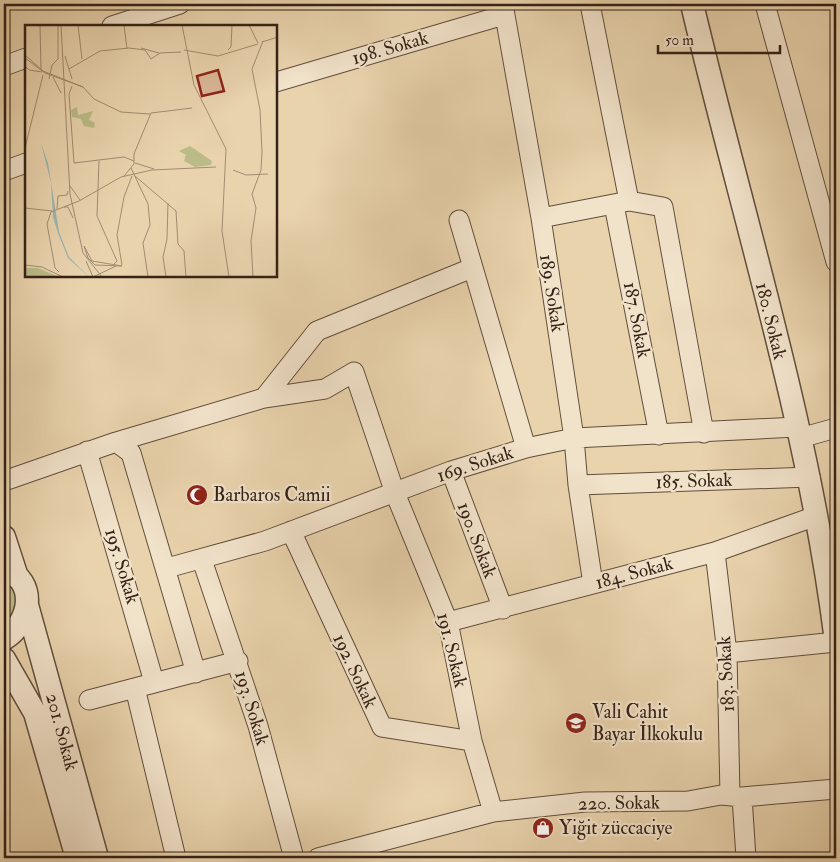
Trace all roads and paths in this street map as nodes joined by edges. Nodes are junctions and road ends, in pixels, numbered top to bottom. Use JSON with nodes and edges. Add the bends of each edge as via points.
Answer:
{"nodes":[{"id":1,"x":180,"y":4,"type":"edge"},
{"id":2,"x":590,"y":4,"type":"edge"},
{"id":3,"x":692,"y":4,"type":"edge"},
{"id":4,"x":765,"y":4,"type":"edge"},
{"id":5,"x":503,"y":9,"type":"edge"},
{"id":6,"x":153,"y":14,"type":"edge"},
{"id":7,"x":115,"y":25,"type":"edge"},
{"id":8,"x":25,"y":58,"type":"edge"},
{"id":9,"x":4,"y":66,"type":"edge"},
{"id":10,"x":278,"y":81,"type":"edge"},
{"id":11,"x":25,"y":163,"type":"edge"},
{"id":12,"x":4,"y":171,"type":"edge"},
{"id":13,"x":622,"y":203,"type":"junction"},
{"id":14,"x":540,"y":218,"type":"junction"},
{"id":15,"x":459,"y":220,"type":"dead end"},
{"id":16,"x":836,"y":262,"type":"edge"},
{"id":17,"x":472,"y":268,"type":"junction"},
{"id":18,"x":264,"y":398,"type":"junction"},
{"id":19,"x":836,"y":428,"type":"edge"},
{"id":20,"x":799,"y":432,"type":"junction"},
{"id":21,"x":704,"y":433,"type":"junction"},
{"id":22,"x":659,"y":435,"type":"junction"},
{"id":23,"x":574,"y":438,"type":"junction"},
{"id":24,"x":116,"y":442,"type":"junction"},
{"id":25,"x":526,"y":448,"type":"junction"},
{"id":26,"x":88,"y":451,"type":"junction"},
{"id":27,"x":451,"y":471,"type":"junction"},
{"id":28,"x":810,"y":477,"type":"junction"},
{"id":29,"x":4,"y":481,"type":"edge"},
{"id":30,"x":578,"y":484,"type":"junction"},
{"id":31,"x":395,"y":493,"type":"junction"},
{"id":32,"x":816,"y":516,"type":"junction"},
{"id":33,"x":291,"y":531,"type":"junction"},
{"id":34,"x":4,"y":537,"type":"edge"},
{"id":35,"x":715,"y":552,"type":"junction"},
{"id":36,"x":202,"y":560,"type":"junction"},
{"id":37,"x":167,"y":568,"type":"junction"},
{"id":38,"x":10,"y":573,"type":"edge"},
{"id":39,"x":593,"y":584,"type":"junction"},
{"id":40,"x":27,"y":605,"type":"junction"},
{"id":41,"x":503,"y":609,"type":"junction"},
{"id":42,"x":448,"y":622,"type":"junction"},
{"id":43,"x":4,"y":639,"type":"edge"},
{"id":44,"x":836,"y":642,"type":"edge"},
{"id":45,"x":727,"y":653,"type":"junction"},
{"id":46,"x":4,"y":659,"type":"edge"},
{"id":47,"x":238,"y":662,"type":"junction"},
{"id":48,"x":196,"y":673,"type":"junction"},
{"id":49,"x":154,"y":682,"type":"junction"},
{"id":50,"x":135,"y":688,"type":"junction"},
{"id":51,"x":89,"y":700,"type":"dead end"},
{"id":52,"x":472,"y":741,"type":"junction"},
{"id":53,"x":836,"y":789,"type":"edge"},
{"id":54,"x":736,"y":797,"type":"junction"},
{"id":55,"x":493,"y":812,"type":"junction"},
{"id":56,"x":382,"y":850,"type":"edge"},
{"id":57,"x":77,"y":858,"type":"edge"},
{"id":58,"x":98,"y":858,"type":"edge"},
{"id":59,"x":176,"y":858,"type":"edge"},
{"id":60,"x":294,"y":858,"type":"edge"},
{"id":61,"x":318,"y":858,"type":"edge"},
{"id":62,"x":746,"y":858,"type":"edge"}],
"edges":[{"from":1,"to":6,"type":"street"},
{"from":2,"to":13,"type":"street","name":"187. Sokak"},
{"from":3,"to":20,"type":"street","name":"180. Sokak"},
{"from":4,"to":16,"type":"street"},
{"from":5,"to":10,"type":"street","name":"198. Sokak"},
{"from":5,"to":14,"type":"street","name":"189. Sokak"},
{"from":6,"to":7,"type":"street"},
{"from":8,"to":9,"type":"street"},
{"from":11,"to":12,"type":"street"},
{"from":13,"to":14,"type":"street"},
{"from":13,"to":21,"type":"street","via":[[663,207]]},
{"from":13,"to":22,"type":"street","name":"187. Sokak"},
{"from":14,"to":23,"type":"street","name":"189. Sokak"},
{"from":15,"to":17,"type":"street"},
{"from":17,"to":18,"type":"street","via":[[317,331]]},
{"from":17,"to":25,"type":"street"},
{"from":18,"to":24,"type":"street"},
{"from":18,"to":31,"type":"street","name":"191. Sokak","via":[[325,389],[354,372]]},
{"from":19,"to":20,"type":"street","name":"169. Sokak"},
{"from":20,"to":21,"type":"street","name":"169. Sokak"},
{"from":20,"to":28,"type":"street","name":"180. Sokak"},
{"from":21,"to":22,"type":"street","name":"169. Sokak"},
{"from":22,"to":23,"type":"street","name":"169. Sokak"},
{"from":23,"to":25,"type":"street","name":"169. Sokak"},
{"from":23,"to":30,"type":"street","name":"189. Sokak"},
{"from":24,"to":26,"type":"street"},
{"from":24,"to":37,"type":"street","via":[[131,453]]},
{"from":25,"to":27,"type":"street","name":"169. Sokak"},
{"from":26,"to":29,"type":"street"},
{"from":26,"to":49,"type":"street","name":"195. Sokak"},
{"from":27,"to":31,"type":"street","name":"169. Sokak"},
{"from":27,"to":41,"type":"street","name":"190. Sokak"},
{"from":28,"to":30,"type":"street","name":"185. Sokak"},
{"from":28,"to":32,"type":"street","name":"180. Sokak"},
{"from":30,"to":39,"type":"street","name":"189. Sokak"},
{"from":31,"to":33,"type":"street","name":"169. Sokak"},
{"from":31,"to":42,"type":"street","name":"191. Sokak"},
{"from":32,"to":35,"type":"street","name":"184. Sokak"},
{"from":32,"to":44,"type":"street","name":"180. Sokak"},
{"from":33,"to":36,"type":"street","name":"169. Sokak"},
{"from":33,"to":52,"type":"street","name":"192. Sokak","via":[[382,727]]},
{"from":34,"to":38,"type":"street","name":"201. Sokak"},
{"from":35,"to":39,"type":"street","name":"184. Sokak"},
{"from":35,"to":45,"type":"street","name":"183. Sokak"},
{"from":36,"to":37,"type":"street","name":"169. Sokak"},
{"from":36,"to":47,"type":"street","name":"193. Sokak"},
{"from":37,"to":48,"type":"street"},
{"from":38,"to":40,"type":"street","name":"201. Sokak","via":[[24,587]]},
{"from":39,"to":41,"type":"street","name":"184. Sokak"},
{"from":40,"to":43,"type":"street","via":[[22,623]]},
{"from":40,"to":58,"type":"street","name":"201. Sokak"},
{"from":41,"to":42,"type":"street","name":"184. Sokak"},
{"from":42,"to":52,"type":"street","name":"191. Sokak"},
{"from":44,"to":45,"type":"street"},
{"from":45,"to":54,"type":"street","name":"183. Sokak"},
{"from":46,"to":57,"type":"street","name":"201. Sokak","via":[[35,713]]},
{"from":47,"to":48,"type":"street"},
{"from":47,"to":60,"type":"street","name":"193. Sokak"},
{"from":48,"to":49,"type":"street"},
{"from":49,"to":50,"type":"street"},
{"from":50,"to":51,"type":"street"},
{"from":50,"to":59,"type":"street"},
{"from":52,"to":55,"type":"street","name":"191. Sokak"},
{"from":53,"to":54,"type":"street","name":"220. Sokak"},
{"from":54,"to":55,"type":"street","name":"220. Sokak","via":[[585,802]]},
{"from":54,"to":62,"type":"street","name":"183. Sokak"},
{"from":55,"to":56,"type":"street","name":"220. Sokak"},
{"from":56,"to":61,"type":"street","name":"220. Sokak"}]}
